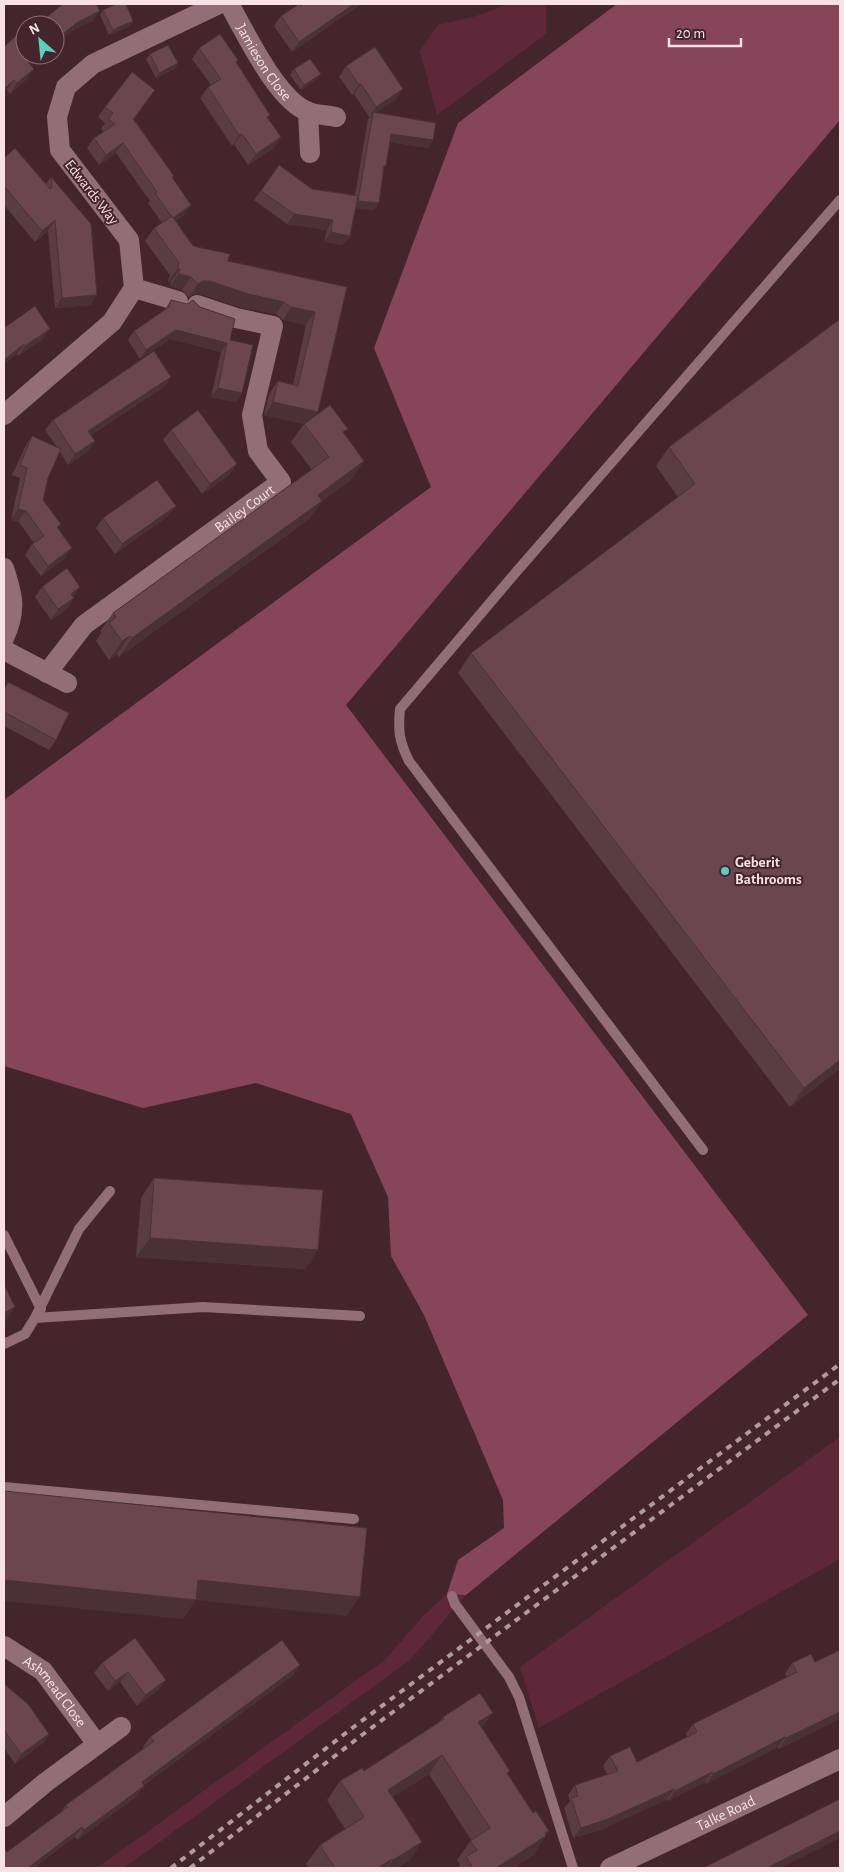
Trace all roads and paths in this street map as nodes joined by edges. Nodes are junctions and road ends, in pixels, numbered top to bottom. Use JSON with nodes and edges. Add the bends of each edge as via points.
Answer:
{"nodes":[{"id":1,"x":219,"y":4,"type":"edge"},
{"id":2,"x":229,"y":4,"type":"edge"},
{"id":3,"x":308,"y":112,"type":"junction"},
{"id":4,"x":336,"y":117,"type":"dead end"},
{"id":5,"x":310,"y":153,"type":"dead end"},
{"id":6,"x":840,"y":200,"type":"edge"},
{"id":7,"x":134,"y":288,"type":"junction"},
{"id":8,"x":178,"y":301,"type":"edge"},
{"id":9,"x":198,"y":305,"type":"edge"},
{"id":10,"x":4,"y":415,"type":"edge"},
{"id":11,"x":4,"y":568,"type":"edge"},
{"id":12,"x":4,"y":638,"type":"edge"},
{"id":13,"x":4,"y":650,"type":"edge"},
{"id":14,"x":47,"y":672,"type":"junction"},
{"id":15,"x":67,"y":683,"type":"dead end"},
{"id":16,"x":703,"y":1150,"type":"dead end"},
{"id":17,"x":110,"y":1190,"type":"dead end"},
{"id":18,"x":4,"y":1235,"type":"edge"},
{"id":19,"x":38,"y":1314,"type":"junction"},
{"id":20,"x":360,"y":1316,"type":"dead end"},
{"id":21,"x":4,"y":1344,"type":"edge"},
{"id":22,"x":4,"y":1487,"type":"edge"},
{"id":23,"x":354,"y":1519,"type":"dead end"},
{"id":24,"x":453,"y":1600,"type":"dead end"},
{"id":25,"x":4,"y":1646,"type":"edge"},
{"id":26,"x":121,"y":1726,"type":"dead end"},
{"id":27,"x":97,"y":1744,"type":"junction"},
{"id":28,"x":840,"y":1759,"type":"edge"},
{"id":29,"x":4,"y":1817,"type":"edge"},
{"id":30,"x":573,"y":1868,"type":"edge"},
{"id":31,"x":610,"y":1868,"type":"edge"}],
"edges":[{"from":1,"to":7,"type":"street","name":"Edwards Way","via":[[93,64],[66,87],[56,117],[60,150],[129,240]]},
{"from":2,"to":3,"type":"street","name":"Jamieson Close","via":[[277,86]]},
{"from":3,"to":4,"type":"street","name":"Jamieson Close"},
{"from":3,"to":5,"type":"street"},
{"from":6,"to":16,"type":"lane","via":[[400,710],[398,733],[408,761]]},
{"from":7,"to":8,"type":"street"},
{"from":7,"to":10,"type":"street","via":[[112,322]]},
{"from":9,"to":14,"type":"street","name":"Bailey Court","via":[[272,326],[252,415],[258,451],[281,482],[84,625]]},
{"from":11,"to":12,"type":"street","via":[[13,596],[11,624]]},
{"from":13,"to":14,"type":"street"},
{"from":14,"to":15,"type":"street"},
{"from":17,"to":19,"type":"lane","via":[[79,1229]]},
{"from":18,"to":19,"type":"lane"},
{"from":19,"to":20,"type":"lane","via":[[202,1307]]},
{"from":19,"to":21,"type":"lane","via":[[24,1334]]},
{"from":22,"to":23,"type":"lane"},
{"from":24,"to":30,"type":"lane","via":[[509,1677],[519,1697]]},
{"from":25,"to":27,"type":"street","name":"Ashmead Close","via":[[43,1671]]},
{"from":26,"to":27,"type":"street"},
{"from":27,"to":29,"type":"street"},
{"from":28,"to":31,"type":"street","name":"Talke Road"}]}
